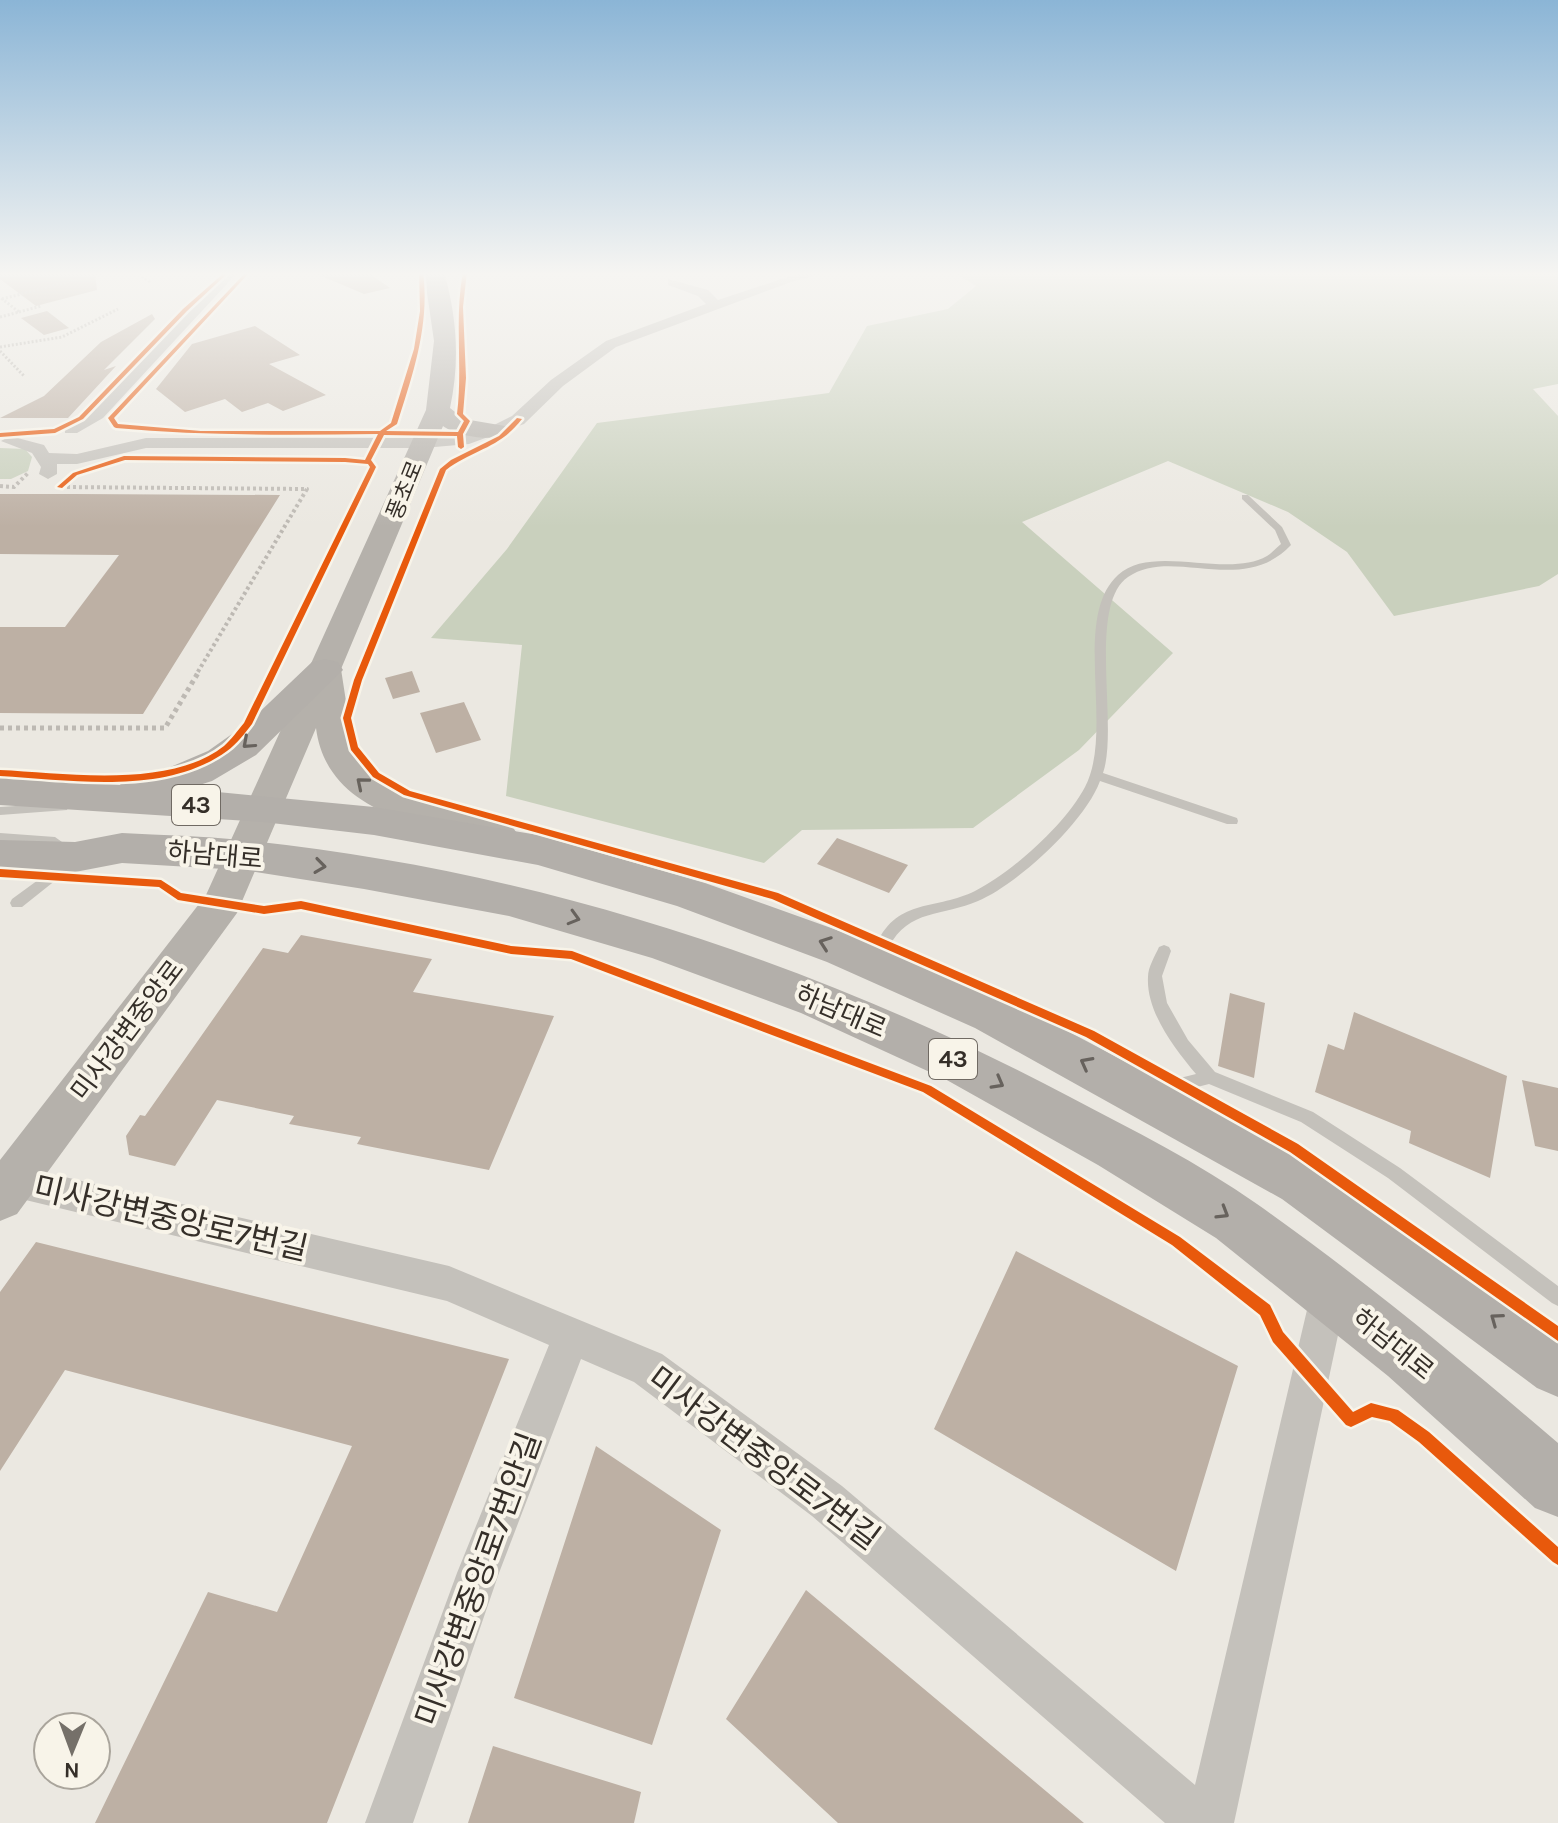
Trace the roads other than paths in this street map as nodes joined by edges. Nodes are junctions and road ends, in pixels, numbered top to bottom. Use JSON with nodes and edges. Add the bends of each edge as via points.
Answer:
{"nodes":[{"id":1,"x":161,"y":357,"type":"edge"},
{"id":2,"x":445,"y":357,"type":"edge"},
{"id":3,"x":593,"y":357,"type":"edge"},
{"id":4,"x":438,"y":410,"type":"junction"},
{"id":5,"x":105,"y":426,"type":"junction"},
{"id":6,"x":496,"y":431,"type":"junction"},
{"id":7,"x":6,"y":441,"type":"edge"},
{"id":8,"x":146,"y":443,"type":"junction"},
{"id":9,"x":423,"y":443,"type":"junction"},
{"id":10,"x":100,"y":452,"type":"junction"},
{"id":11,"x":43,"y":456,"type":"junction"},
{"id":12,"x":1245,"y":497,"type":"dead end"},
{"id":13,"x":325,"y":670,"type":"junction"},
{"id":14,"x":1097,"y":776,"type":"junction"},
{"id":15,"x":0,"y":790,"type":"edge"},
{"id":16,"x":130,"y":802,"type":"junction"},
{"id":17,"x":263,"y":808,"type":"junction"},
{"id":18,"x":0,"y":811,"type":"edge"},
{"id":19,"x":1232,"y":821,"type":"dead end"},
{"id":20,"x":0,"y":838,"type":"edge"},
{"id":21,"x":122,"y":848,"type":"junction"},
{"id":22,"x":538,"y":850,"type":"junction"},
{"id":23,"x":0,"y":855,"type":"edge"},
{"id":24,"x":242,"y":855,"type":"junction"},
{"id":25,"x":75,"y":857,"type":"junction"},
{"id":26,"x":17,"y":903,"type":"dead end"},
{"id":27,"x":883,"y":947,"type":"junction"},
{"id":28,"x":1164,"y":951,"type":"dead end"},
{"id":29,"x":1209,"y":1077,"type":"junction"},
{"id":30,"x":1144,"y":1093,"type":"junction"},
{"id":31,"x":6,"y":1190,"type":"edge"},
{"id":32,"x":1329,"y":1293,"type":"junction"},
{"id":33,"x":1558,"y":1297,"type":"edge"},
{"id":34,"x":571,"y":1337,"type":"junction"},
{"id":35,"x":1557,"y":1361,"type":"edge"},
{"id":36,"x":1558,"y":1485,"type":"edge"},
{"id":37,"x":389,"y":1823,"type":"edge"},
{"id":38,"x":1202,"y":1823,"type":"edge"},
{"id":39,"x":1210,"y":1823,"type":"edge"}],
"edges":[{"from":1,"to":5,"type":"street"},
{"from":2,"to":4,"type":"main road"},
{"from":3,"to":6,"type":"street","name":"풍초로","via":[[518,420]]},
{"from":4,"to":6,"type":"main road","via":[[457,425]]},
{"from":4,"to":9,"type":"main road"},
{"from":5,"to":8,"type":"street"},
{"from":5,"to":10,"type":"street"},
{"from":5,"to":11,"type":"street","via":[[71,429]]},
{"from":6,"to":9,"type":"street","name":"풍초로"},
{"from":7,"to":11,"type":"street"},
{"from":8,"to":9,"type":"street"},
{"from":8,"to":10,"type":"street"},
{"from":9,"to":13,"type":"main road","name":"풍초로"},
{"from":10,"to":11,"type":"street","via":[[48,476]]},
{"from":12,"to":14,"type":"lane","via":[[1279,529],[1286,545],[1281,552],[1238,566],[1146,567],[1115,584],[1099,660]]},
{"from":13,"to":15,"type":"main road","one_way":true,"via":[[242,749],[208,770],[138,786]]},
{"from":13,"to":17,"type":"main road","name":"풍초로"},
{"from":22,"to":13,"type":"main road","one_way":true,"via":[[487,828],[400,807],[355,778],[336,747]]},
{"from":14,"to":19,"type":"lane"},
{"from":14,"to":27,"type":"lane","via":[[1076,809],[1036,852],[974,897],[895,924]]},
{"from":15,"to":16,"type":"main road","name":"하남대로","number":"43"},
{"from":16,"to":17,"type":"main road","name":"하남대로","number":"43"},
{"from":16,"to":18,"type":"lane"},
{"from":17,"to":22,"type":"main road","name":"하남대로","number":"43"},
{"from":17,"to":24,"type":"main road","name":"풍초로"},
{"from":20,"to":21,"type":"lane"},
{"from":21,"to":24,"type":"main road","name":"하남대로","number":"43"},
{"from":21,"to":25,"type":"main road","name":"하남대로","number":"43"},
{"from":27,"to":22,"type":"main road","name":"하남대로","number":"43","one_way":true},
{"from":23,"to":25,"type":"main road","name":"하남대로","number":"43"},
{"from":24,"to":31,"type":"main road","name":"미사강변중앙로","via":[[223,902]]},
{"from":24,"to":32,"type":"main road","name":"하남대로","number":"43","one_way":true,"via":[[509,900],[662,943],[818,1000],[962,1064],[1116,1148],[1235,1220]]},
{"from":25,"to":26,"type":"lane"},
{"from":30,"to":27,"type":"main road","name":"하남대로","number":"43","one_way":true,"via":[[992,1014]]},
{"from":28,"to":29,"type":"lane","via":[[1155,976],[1161,1000],[1171,1027]]},
{"from":29,"to":30,"type":"lane"},
{"from":29,"to":33,"type":"lane","via":[[1307,1117],[1341,1138]]},
{"from":35,"to":30,"type":"main road","name":"하남대로","number":"43","one_way":true,"via":[[1301,1182]]},
{"from":31,"to":34,"type":"street","name":"미사강변중앙로7번길","via":[[449,1284]]},
{"from":32,"to":36,"type":"main road","name":"하남대로","number":"43"},
{"from":32,"to":39,"type":"street"},
{"from":34,"to":37,"type":"street","name":"미사강변중앙로7번안길","via":[[478,1573]]},
{"from":34,"to":38,"type":"street","name":"미사강변중앙로7번길","via":[[648,1368],[827,1501]]}]}
